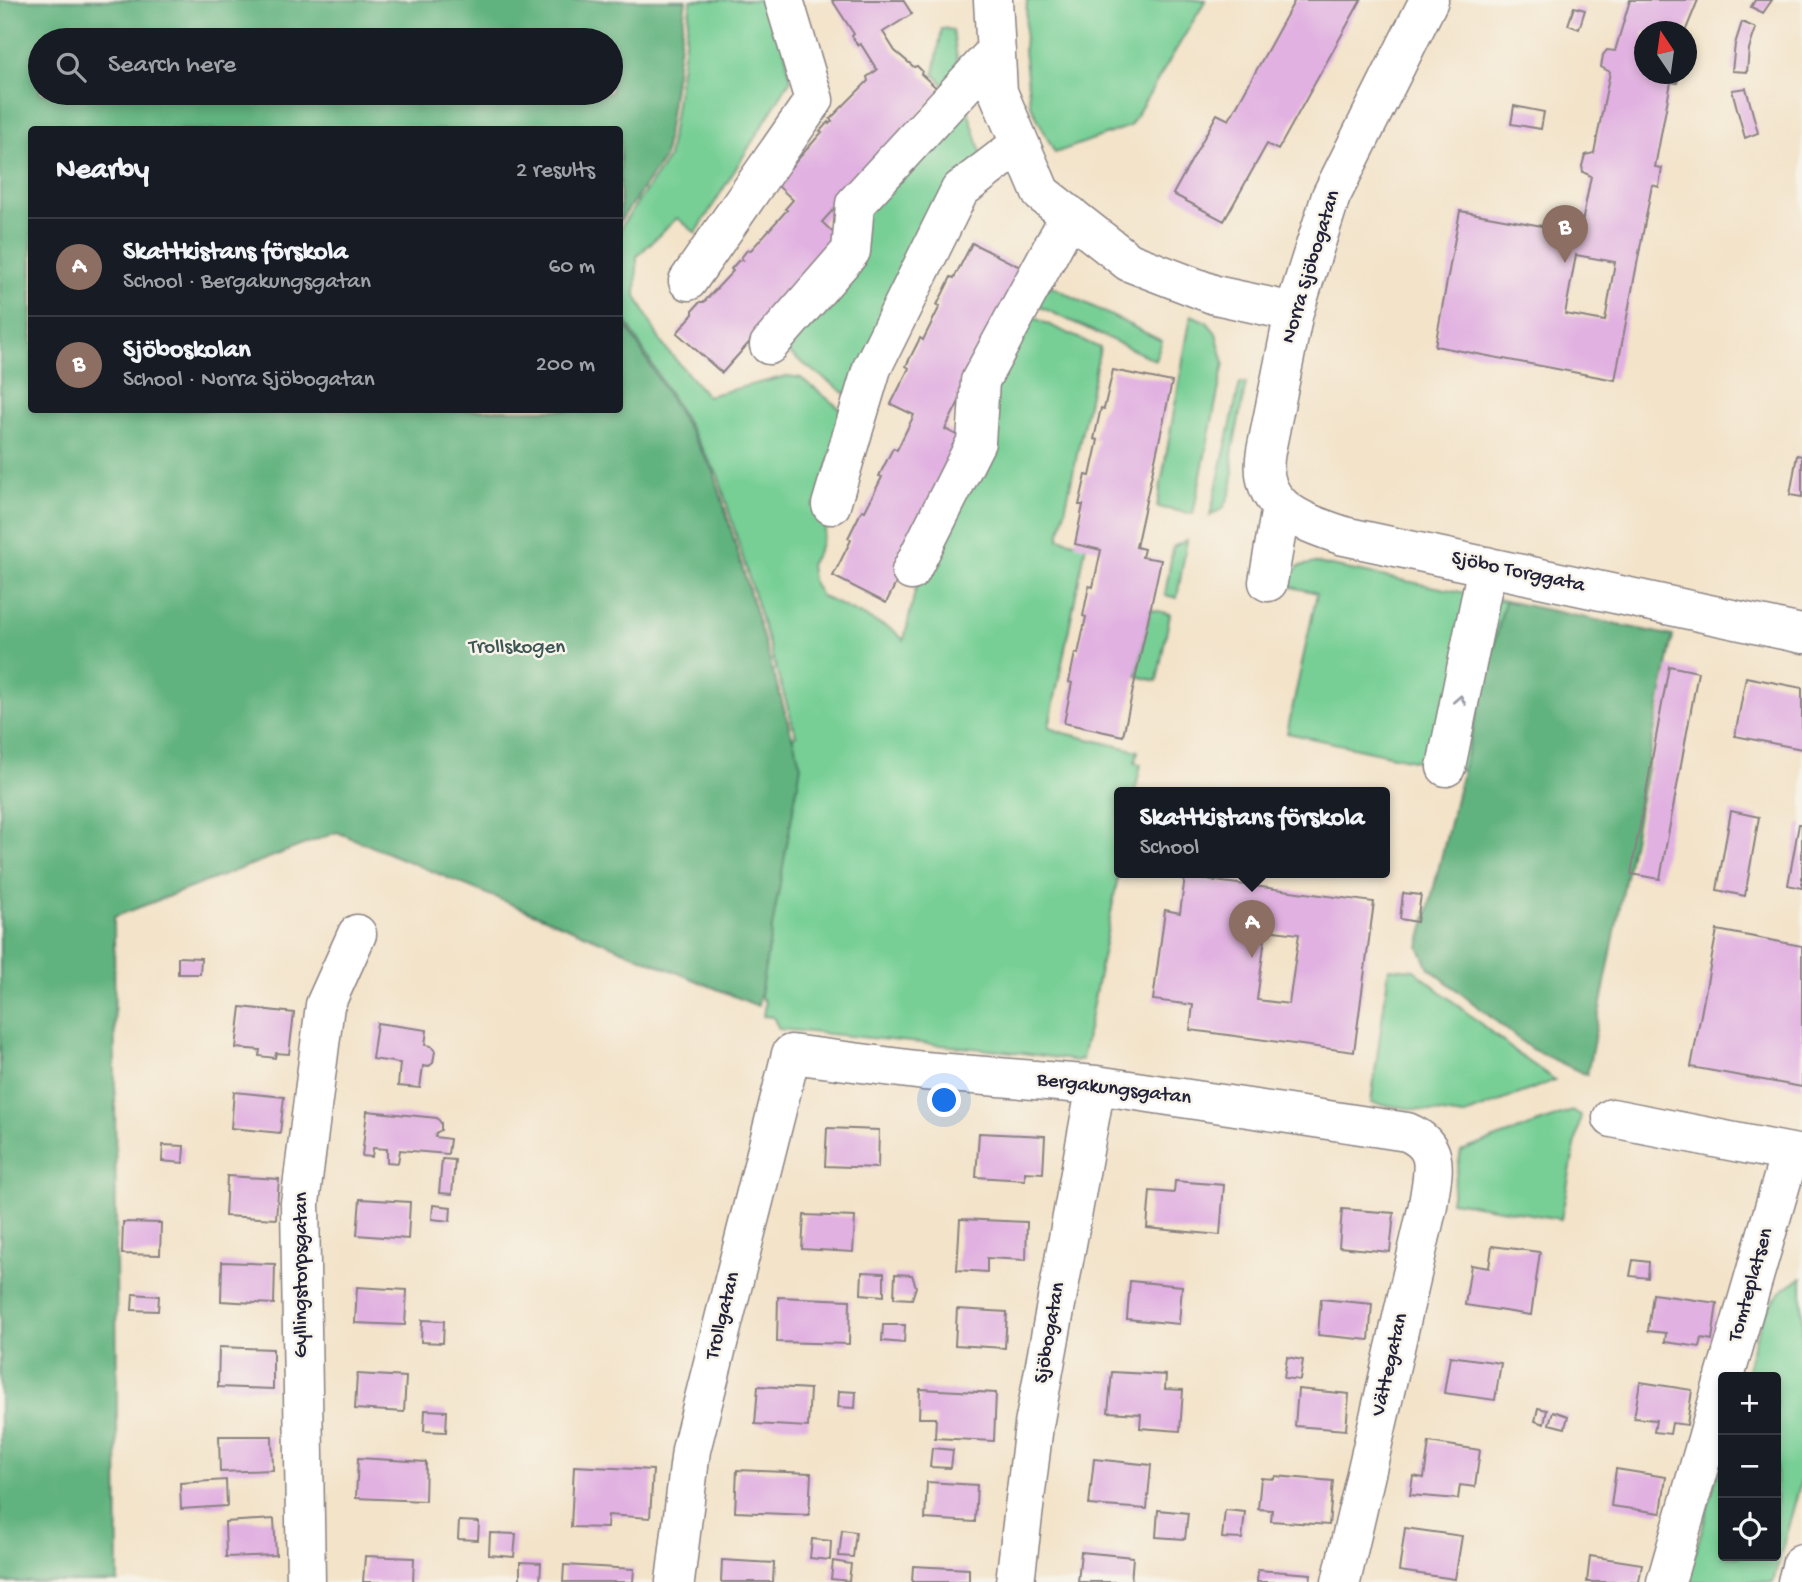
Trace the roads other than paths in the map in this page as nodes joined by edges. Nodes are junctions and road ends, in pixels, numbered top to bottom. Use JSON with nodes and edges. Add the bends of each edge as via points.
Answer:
{"nodes":[{"id":1,"x":784,"y":0,"type":"edge"},
{"id":2,"x":993,"y":0,"type":"edge"},
{"id":3,"x":1429,"y":0,"type":"edge"},
{"id":4,"x":996,"y":51,"type":"junction"},
{"id":5,"x":1020,"y":144,"type":"junction"},
{"id":6,"x":1070,"y":215,"type":"junction"},
{"id":7,"x":688,"y":281,"type":"dead end"},
{"id":8,"x":1294,"y":312,"type":"junction"},
{"id":9,"x":768,"y":345,"type":"dead end"},
{"id":10,"x":1263,"y":468,"type":"joint"},
{"id":11,"x":831,"y":505,"type":"dead end"},
{"id":12,"x":1281,"y":507,"type":"junction"},
{"id":13,"x":1487,"y":566,"type":"junction"},
{"id":14,"x":911,"y":571,"type":"dead end"},
{"id":15,"x":1268,"y":582,"type":"dead end"},
{"id":16,"x":1802,"y":634,"type":"edge"},
{"id":17,"x":1446,"y":767,"type":"dead end"},
{"id":18,"x":357,"y":934,"type":"dead end"},
{"id":19,"x":791,"y":1054,"type":"joint"},
{"id":20,"x":1096,"y":1085,"type":"junction"},
{"id":21,"x":1612,"y":1118,"type":"dead end"},
{"id":22,"x":1430,"y":1148,"type":"joint"},
{"id":23,"x":1796,"y":1154,"type":"edge"},
{"id":24,"x":1727,"y":1372,"type":"edge"},
{"id":25,"x":1718,"y":1400,"type":"edge"},
{"id":26,"x":1802,"y":1563,"type":"edge"},
{"id":27,"x":306,"y":1582,"type":"edge"},
{"id":28,"x":675,"y":1582,"type":"edge"},
{"id":29,"x":1015,"y":1582,"type":"edge"},
{"id":30,"x":1341,"y":1582,"type":"edge"},
{"id":31,"x":1665,"y":1582,"type":"edge"},
{"id":32,"x":1797,"y":1582,"type":"edge"}],
"edges":[{"from":1,"to":7,"type":"street","via":[[814,100]]},
{"from":2,"to":4,"type":"street"},
{"from":3,"to":8,"type":"street","name":"Norra Sjöbogatan","via":[[1331,196]]},
{"from":4,"to":5,"type":"street","via":[[998,92]]},
{"from":4,"to":9,"type":"street","via":[[855,204],[851,251]]},
{"from":5,"to":6,"type":"street","via":[[1041,193]]},
{"from":5,"to":11,"type":"street","via":[[960,190],[872,368]]},
{"from":6,"to":8,"type":"street","via":[[1129,262],[1215,295]]},
{"from":6,"to":14,"type":"street","via":[[980,381],[976,442]]},
{"from":8,"to":10,"type":"street","name":"Norra Sjöbogatan"},
{"from":10,"to":12,"type":"street","name":"Sjöbo Torggata","via":[[1266,484]]},
{"from":12,"to":13,"type":"street","name":"Sjöbo Torggata","via":[[1306,524],[1344,536]]},
{"from":12,"to":15,"type":"street"},
{"from":13,"to":16,"type":"street","name":"Sjöbo Torggata"},
{"from":17,"to":13,"type":"street","one_way":true},
{"from":18,"to":27,"type":"street","name":"Gyllingstorpsgatan","via":[[325,1006],[300,1203]]},
{"from":19,"to":20,"type":"street","name":"Bergakungsgatan"},
{"from":19,"to":28,"type":"street","name":"Trollgatan","via":[[691,1450]]},
{"from":20,"to":22,"type":"street","name":"Bergakungsgatan","via":[[1407,1132]]},
{"from":20,"to":29,"type":"street","name":"Sjöbogatan","via":[[1034,1425]]},
{"from":21,"to":23,"type":"street"},
{"from":22,"to":30,"type":"street","name":"Vättegatan","via":[[1434,1162],[1427,1205]]},
{"from":23,"to":24,"type":"street","name":"Tomteplatsen"},
{"from":25,"to":31,"type":"street"},
{"from":26,"to":32,"type":"street"}]}
